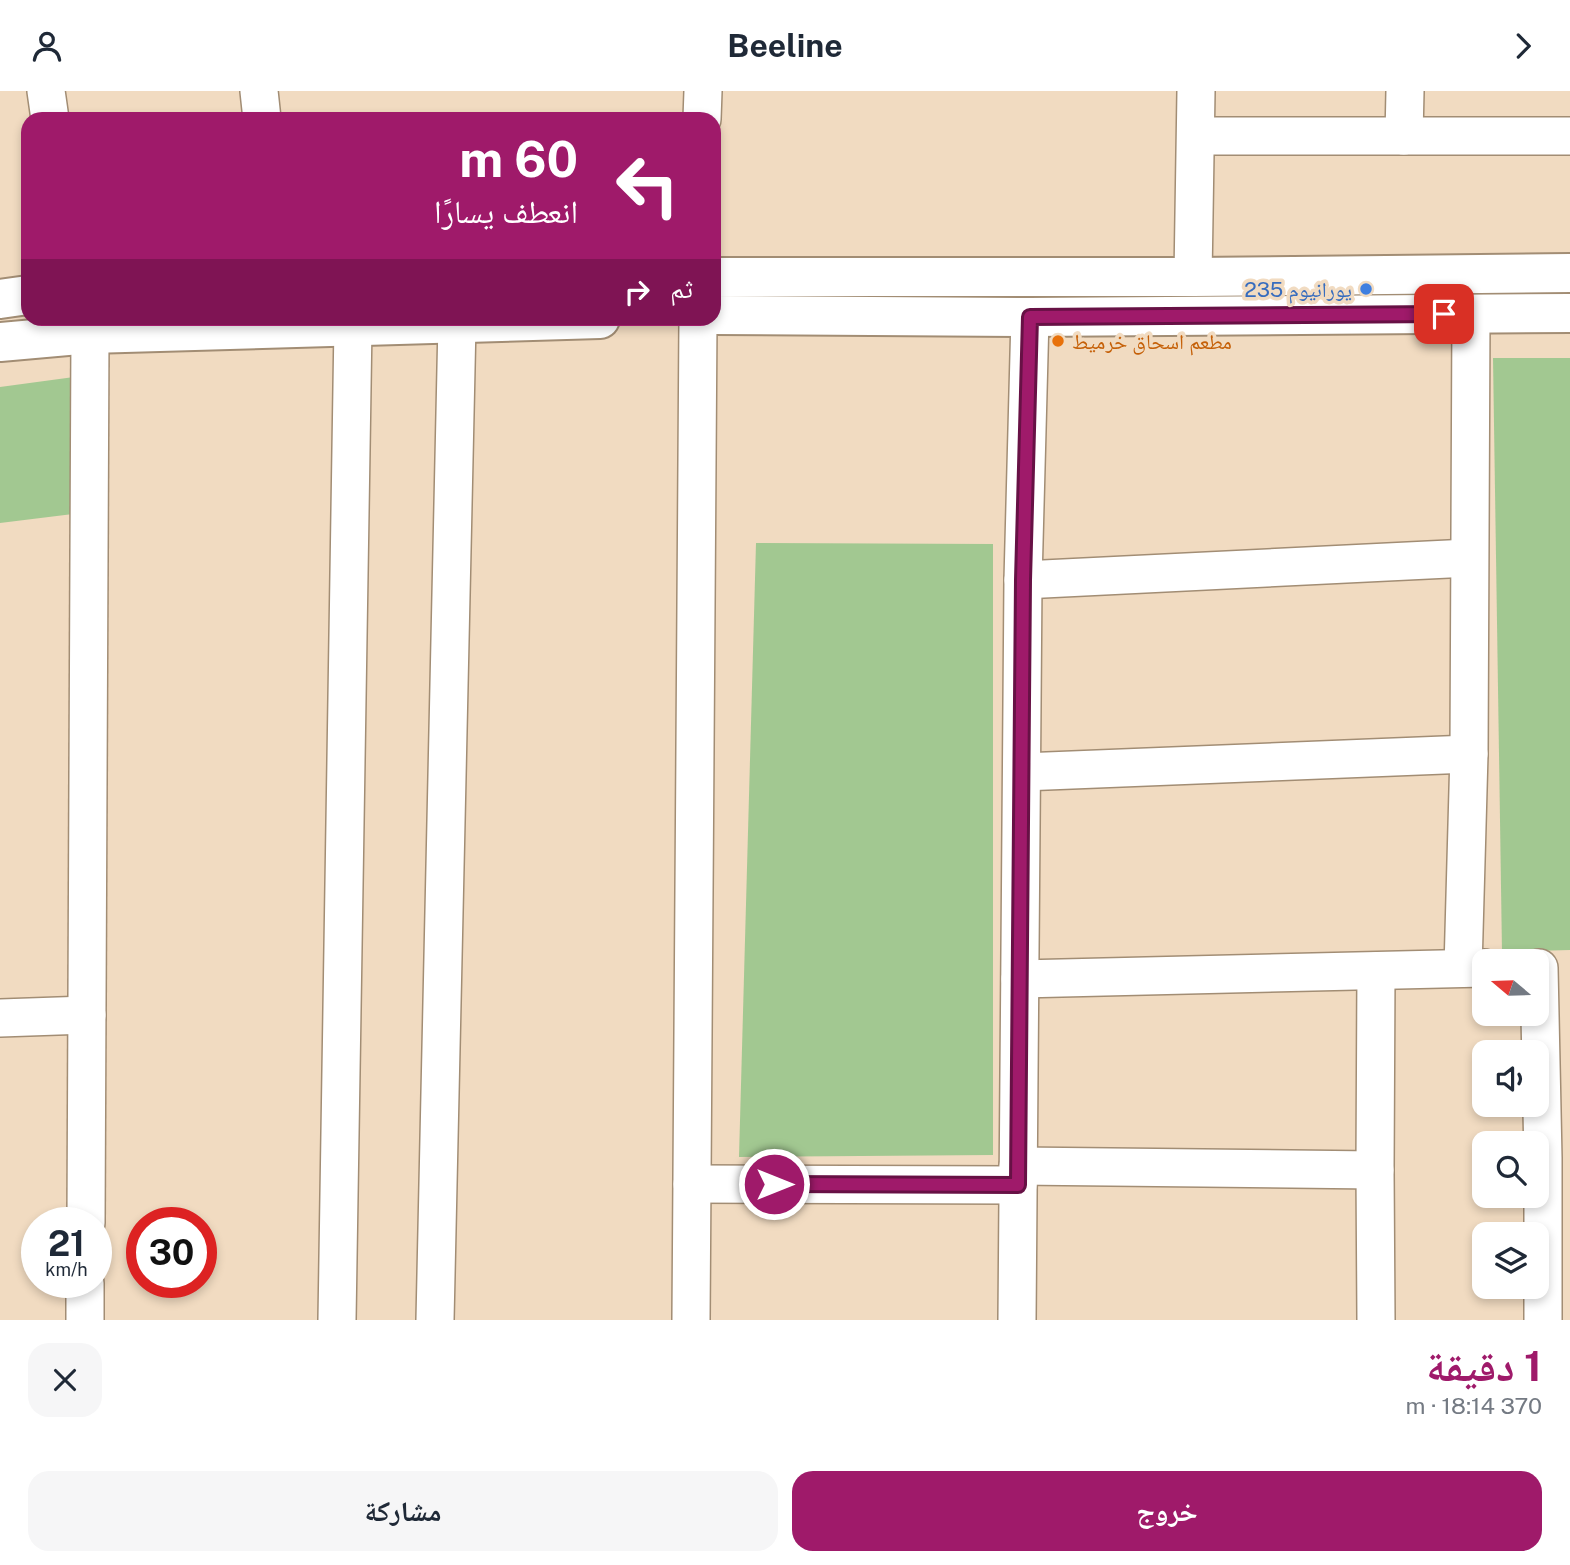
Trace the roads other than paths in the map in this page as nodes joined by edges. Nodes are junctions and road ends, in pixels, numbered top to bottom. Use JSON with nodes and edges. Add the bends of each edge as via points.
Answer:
{"nodes":[{"id":1,"x":46,"y":91,"type":"edge"},
{"id":2,"x":259,"y":91,"type":"edge"},
{"id":3,"x":703,"y":91,"type":"edge"},
{"id":4,"x":1196,"y":91,"type":"edge"},
{"id":5,"x":1405,"y":91,"type":"edge"},
{"id":6,"x":49,"y":112,"type":"edge"},
{"id":7,"x":260,"y":112,"type":"edge"},
{"id":8,"x":702,"y":112,"type":"edge"},
{"id":9,"x":1196,"y":136,"type":"junction"},
{"id":10,"x":1404,"y":136,"type":"junction"},
{"id":11,"x":1570,"y":136,"type":"edge"},
{"id":12,"x":1570,"y":273,"type":"edge"},
{"id":13,"x":721,"y":277,"type":"edge"},
{"id":14,"x":1193,"y":277,"type":"junction"},
{"id":15,"x":21,"y":296,"type":"edge"},
{"id":16,"x":0,"y":299,"type":"edge"},
{"id":17,"x":1570,"y":313,"type":"edge"},
{"id":18,"x":1471,"y":314,"type":"junction"},
{"id":19,"x":721,"y":315,"type":"edge"},
{"id":20,"x":1030,"y":317,"type":"junction"},
{"id":21,"x":324,"y":326,"type":"edge"},
{"id":22,"x":353,"y":326,"type":"edge"},
{"id":23,"x":457,"y":326,"type":"edge"},
{"id":24,"x":698,"y":326,"type":"edge"},
{"id":25,"x":90,"y":334,"type":"junction"},
{"id":26,"x":0,"y":342,"type":"edge"},
{"id":27,"x":1469,"y":558,"type":"junction"},
{"id":28,"x":1023,"y":580,"type":"junction"},
{"id":29,"x":1469,"y":754,"type":"junction"},
{"id":30,"x":1022,"y":772,"type":"junction"},
{"id":31,"x":1474,"y":949,"type":"edge"},
{"id":32,"x":1472,"y":968,"type":"edge"},
{"id":33,"x":1549,"y":968,"type":"edge"},
{"id":34,"x":1376,"y":971,"type":"junction"},
{"id":35,"x":1020,"y":979,"type":"junction"},
{"id":36,"x":87,"y":1015,"type":"junction"},
{"id":37,"x":0,"y":1018,"type":"edge"},
{"id":38,"x":1557,"y":1158,"type":"edge"},
{"id":39,"x":1375,"y":1170,"type":"junction"},
{"id":40,"x":1018,"y":1176,"type":"junction"},
{"id":41,"x":692,"y":1184,"type":"junction"},
{"id":42,"x":86,"y":1207,"type":"edge"},
{"id":43,"x":85,"y":1298,"type":"edge"},
{"id":44,"x":85,"y":1320,"type":"edge"},
{"id":45,"x":337,"y":1320,"type":"edge"},
{"id":46,"x":435,"y":1320,"type":"edge"},
{"id":47,"x":691,"y":1320,"type":"edge"},
{"id":48,"x":1017,"y":1320,"type":"edge"},
{"id":49,"x":1376,"y":1320,"type":"edge"},
{"id":50,"x":1543,"y":1320,"type":"edge"}],
"edges":[{"from":1,"to":6,"type":"street"},
{"from":2,"to":7,"type":"street"},
{"from":3,"to":8,"type":"street"},
{"from":4,"to":9,"type":"street"},
{"from":5,"to":10,"type":"street"},
{"from":9,"to":10,"type":"street"},
{"from":9,"to":14,"type":"street"},
{"from":10,"to":11,"type":"street"},
{"from":12,"to":14,"type":"main road"},
{"from":13,"to":14,"type":"main road"},
{"from":15,"to":16,"type":"main road"},
{"from":17,"to":18,"type":"main road"},
{"from":18,"to":20,"type":"main road"},
{"from":18,"to":27,"type":"street"},
{"from":19,"to":20,"type":"main road"},
{"from":20,"to":28,"type":"street"},
{"from":21,"to":25,"type":"main road"},
{"from":22,"to":45,"type":"street"},
{"from":23,"to":46,"type":"street"},
{"from":24,"to":41,"type":"street"},
{"from":25,"to":26,"type":"main road"},
{"from":25,"to":36,"type":"street"},
{"from":27,"to":28,"type":"street"},
{"from":27,"to":29,"type":"street"},
{"from":28,"to":30,"type":"street"},
{"from":29,"to":30,"type":"street"},
{"from":29,"to":31,"type":"street"},
{"from":30,"to":35,"type":"street"},
{"from":32,"to":34,"type":"street"},
{"from":33,"to":38,"type":"street"},
{"from":34,"to":35,"type":"street"},
{"from":34,"to":39,"type":"street"},
{"from":35,"to":40,"type":"street"},
{"from":36,"to":37,"type":"street"},
{"from":36,"to":42,"type":"street"},
{"from":38,"to":50,"type":"street"},
{"from":39,"to":40,"type":"street"},
{"from":39,"to":49,"type":"street"},
{"from":40,"to":41,"type":"street"},
{"from":40,"to":48,"type":"street"},
{"from":41,"to":47,"type":"street"},
{"from":43,"to":44,"type":"street"}]}
